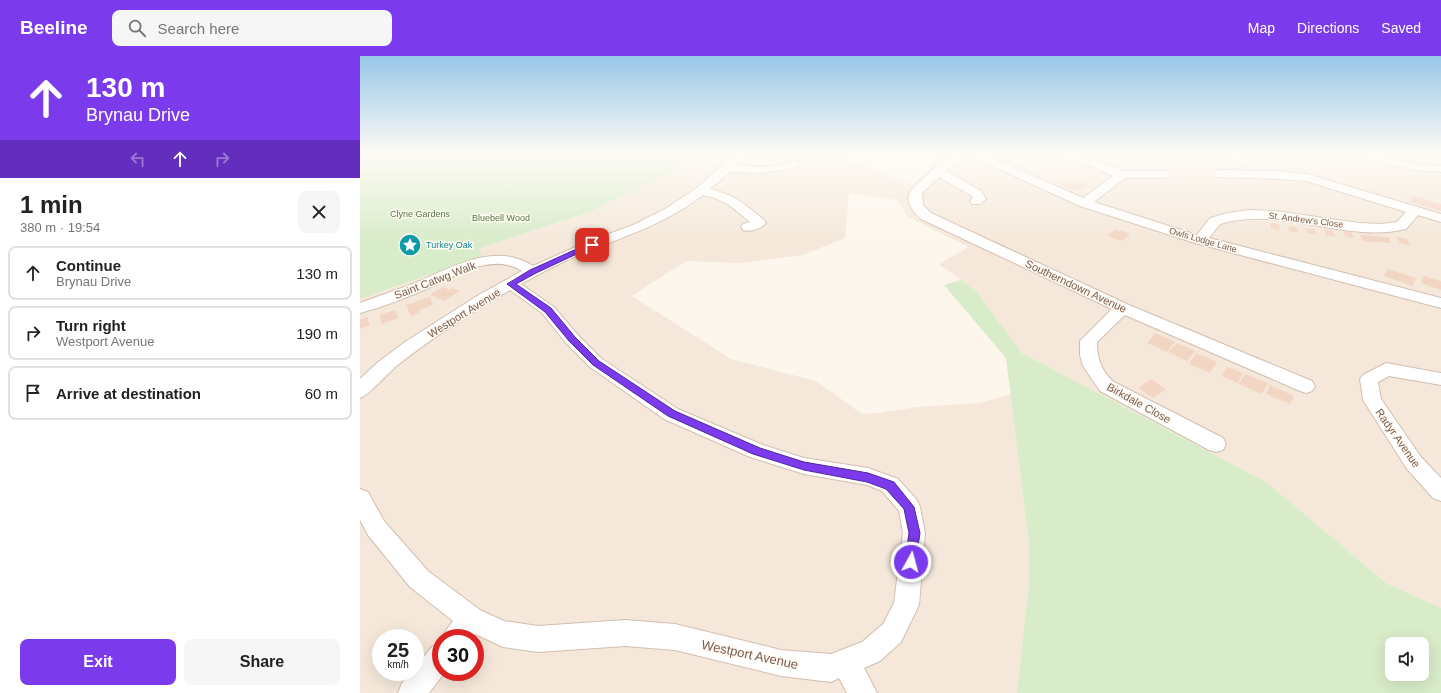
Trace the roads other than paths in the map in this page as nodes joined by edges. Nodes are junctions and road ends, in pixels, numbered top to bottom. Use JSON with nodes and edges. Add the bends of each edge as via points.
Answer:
{"nodes":[{"id":1,"x":709,"y":184,"type":"edge"},
{"id":2,"x":925,"y":184,"type":"edge"},
{"id":3,"x":959,"y":184,"type":"edge"},
{"id":4,"x":1041,"y":184,"type":"edge"},
{"id":5,"x":1110,"y":184,"type":"edge"},
{"id":6,"x":1326,"y":184,"type":"edge"},
{"id":7,"x":702,"y":190,"type":"junction"},
{"id":8,"x":976,"y":201,"type":"dead end"},
{"id":9,"x":1084,"y":203,"type":"junction"},
{"id":10,"x":1415,"y":210,"type":"junction"},
{"id":11,"x":1441,"y":218,"type":"edge"},
{"id":12,"x":757,"y":226,"type":"dead end"},
{"id":13,"x":1200,"y":240,"type":"junction"},
{"id":14,"x":533,"y":272,"type":"junction"},
{"id":15,"x":511,"y":284,"type":"junction"},
{"id":16,"x":1441,"y":303,"type":"edge"},
{"id":17,"x":360,"y":308,"type":"edge"},
{"id":18,"x":1123,"y":308,"type":"junction"},
{"id":19,"x":1441,"y":379,"type":"edge"},
{"id":20,"x":1306,"y":386,"type":"dead end"},
{"id":21,"x":360,"y":392,"type":"edge"},
{"id":22,"x":1216,"y":444,"type":"dead end"},
{"id":23,"x":1441,"y":492,"type":"edge"},
{"id":24,"x":360,"y":498,"type":"edge"},
{"id":25,"x":463,"y":628,"type":"edge"},
{"id":26,"x":844,"y":662,"type":"junction"},
{"id":27,"x":432,"y":667,"type":"edge"},
{"id":28,"x":412,"y":693,"type":"edge"},
{"id":29,"x":863,"y":693,"type":"edge"}],
"edges":[{"from":1,"to":7,"type":"street","name":"Westport Avenue"},
{"from":2,"to":18,"type":"street","name":"Southerndown Avenue","via":[[916,192],[914,200],[917,209],[926,216]]},
{"from":3,"to":8,"type":"street","via":[[977,194],[980,199]]},
{"from":4,"to":9,"type":"street","name":"Owls Lodge Lane"},
{"from":5,"to":9,"type":"street"},
{"from":6,"to":10,"type":"street"},
{"from":7,"to":12,"type":"street","via":[[733,201]]},
{"from":7,"to":14,"type":"street","name":"Westport Avenue","via":[[657,219],[577,251]]},
{"from":9,"to":13,"type":"street","name":"Owls Lodge Lane"},
{"from":10,"to":11,"type":"street"},
{"from":10,"to":13,"type":"street","name":"St. Andrew's Close","via":[[1401,226],[1382,228],[1275,215],[1250,214],[1228,217],[1215,221]]},
{"from":13,"to":16,"type":"street","name":"Owls Lodge Lane"},
{"from":14,"to":15,"type":"street","name":"Westport Avenue"},
{"from":14,"to":17,"type":"street","name":"Saint Catwg Walk","via":[[517,261],[482,262]]},
{"from":15,"to":21,"type":"street","name":"Westport Avenue","via":[[401,353]]},
{"from":15,"to":26,"type":"street","name":"Westport Avenue","via":[[548,310],[596,363],[671,414],[757,451],[804,466],[868,477],[890,485],[909,507],[914,533],[906,605],[892,633],[871,652]]},
{"from":18,"to":20,"type":"street","name":"Southerndown Avenue"},
{"from":18,"to":22,"type":"street","name":"Birkdale Close","via":[[1088,341],[1088,358],[1094,371],[1106,386]]},
{"from":19,"to":23,"type":"street","name":"Radyr Avenue","via":[[1386,369],[1370,379],[1372,400],[1414,464]]},
{"from":24,"to":25,"type":"street","name":"Westport Avenue","via":[[376,528]]},
{"from":25,"to":26,"type":"street","name":"Westport Avenue","via":[[538,639],[632,634],[674,637],[781,663],[830,668]]},
{"from":26,"to":29,"type":"street"},
{"from":27,"to":28,"type":"street"}]}
